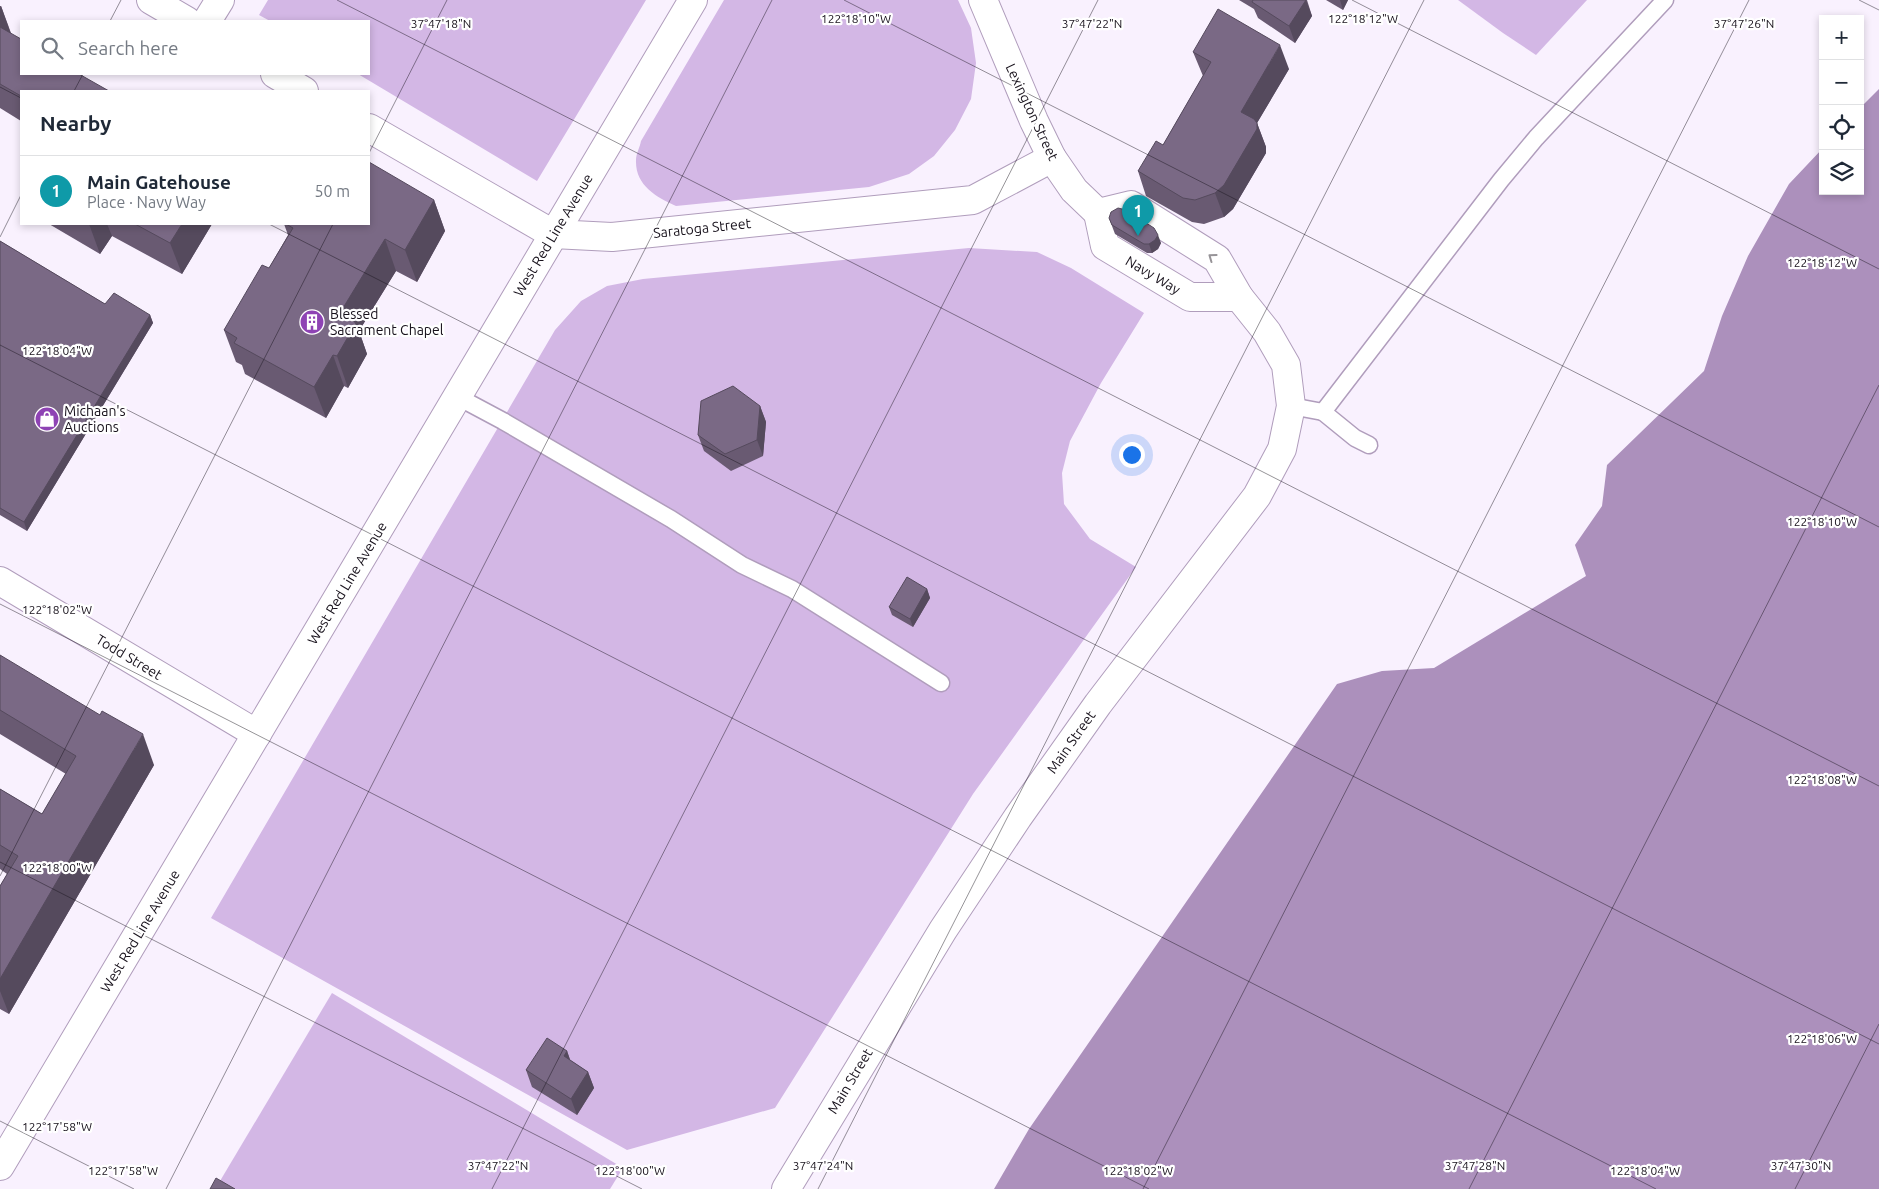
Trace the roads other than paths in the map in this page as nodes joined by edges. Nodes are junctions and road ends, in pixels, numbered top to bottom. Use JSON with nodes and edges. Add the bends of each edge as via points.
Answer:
{"nodes":[{"id":1,"x":151,"y":0,"type":"edge"},
{"id":2,"x":220,"y":0,"type":"edge"},
{"id":3,"x":693,"y":0,"type":"edge"},
{"id":4,"x":982,"y":0,"type":"edge"},
{"id":5,"x":1665,"y":0,"type":"edge"},
{"id":6,"x":185,"y":20,"type":"edge"},
{"id":7,"x":208,"y":20,"type":"edge"},
{"id":8,"x":277,"y":75,"type":"edge"},
{"id":9,"x":302,"y":90,"type":"edge"},
{"id":10,"x":370,"y":129,"type":"edge"},
{"id":11,"x":1052,"y":158,"type":"junction"},
{"id":12,"x":1098,"y":213,"type":"junction"},
{"id":13,"x":553,"y":234,"type":"junction"},
{"id":14,"x":1238,"y":296,"type":"junction"},
{"id":15,"x":458,"y":397,"type":"junction"},
{"id":16,"x":1291,"y":406,"type":"junction"},
{"id":17,"x":1323,"y":412,"type":"junction"},
{"id":18,"x":1369,"y":445,"type":"dead end"},
{"id":19,"x":0,"y":581,"type":"edge"},
{"id":20,"x":940,"y":684,"type":"dead end"},
{"id":21,"x":257,"y":734,"type":"junction"},
{"id":22,"x":0,"y":1166,"type":"edge"},
{"id":23,"x":786,"y":1189,"type":"edge"}],
"edges":[{"from":1,"to":6,"type":"street"},
{"from":2,"to":7,"type":"street"},
{"from":3,"to":13,"type":"street","name":"West Red Line Avenue"},
{"from":4,"to":11,"type":"street","name":"Lexington Street"},
{"from":5,"to":17,"type":"lane","via":[[1501,180]]},
{"from":8,"to":9,"type":"street"},
{"from":10,"to":13,"type":"street","name":"Saratoga Street"},
{"from":11,"to":12,"type":"street","name":"Lexington Street","via":[[1074,190]]},
{"from":11,"to":13,"type":"street","name":"Saratoga Street","via":[[973,200],[612,237]]},
{"from":14,"to":12,"type":"street","one_way":true,"via":[[1217,259],[1131,205]]},
{"from":12,"to":14,"type":"street","name":"Navy Way","via":[[1105,246],[1190,297]]},
{"from":13,"to":15,"type":"street","name":"West Red Line Avenue"},
{"from":14,"to":16,"type":"street","name":"Main Street","via":[[1267,332],[1286,365]]},
{"from":15,"to":20,"type":"lane","via":[[671,519],[742,565],[792,589]]},
{"from":15,"to":21,"type":"street","name":"West Red Line Avenue"},
{"from":16,"to":17,"type":"lane"},
{"from":16,"to":23,"type":"street","name":"Main Street","via":[[1282,449],[1257,496],[1098,704],[1018,818],[943,930]]},
{"from":17,"to":18,"type":"lane"},
{"from":19,"to":21,"type":"street","name":"Todd Street"},
{"from":21,"to":22,"type":"street","name":"West Red Line Avenue"}]}
